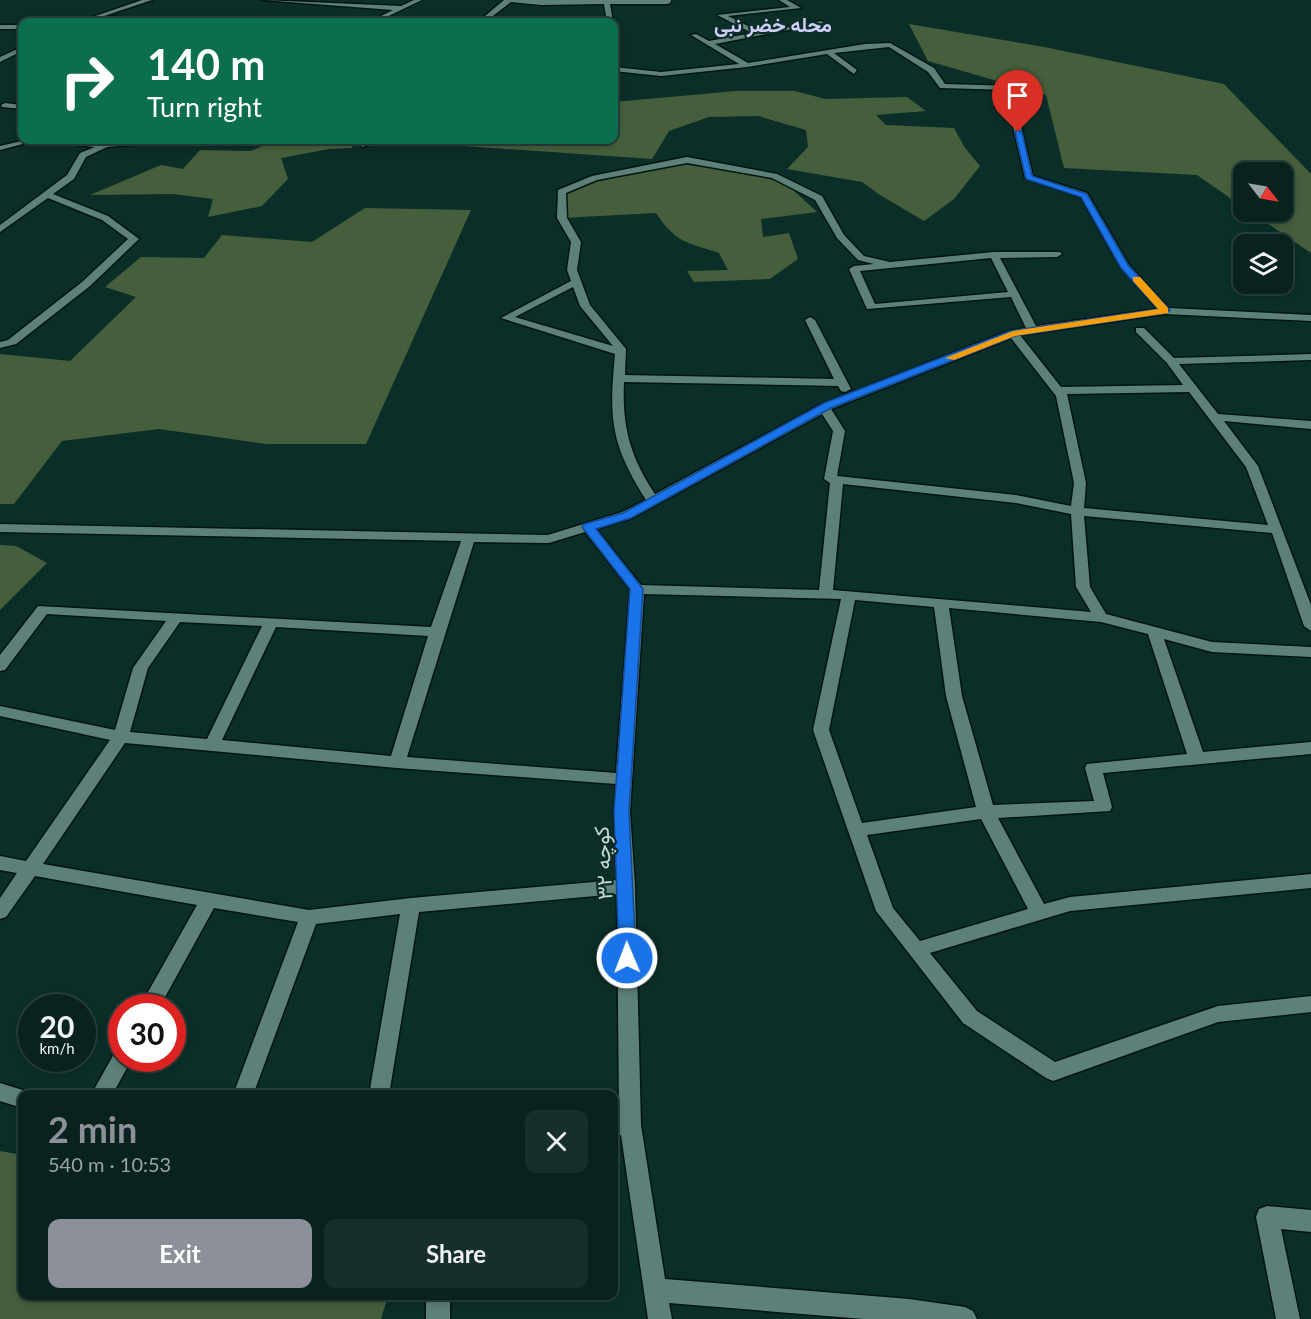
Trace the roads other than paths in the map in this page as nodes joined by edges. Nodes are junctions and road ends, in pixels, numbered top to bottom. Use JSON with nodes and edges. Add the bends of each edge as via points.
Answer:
{"nodes":[{"id":1,"x":149,"y":0,"type":"edge"},
{"id":2,"x":265,"y":0,"type":"edge"},
{"id":3,"x":419,"y":0,"type":"edge"},
{"id":4,"x":509,"y":0,"type":"edge"},
{"id":5,"x":668,"y":0,"type":"edge"},
{"id":6,"x":782,"y":0,"type":"edge"},
{"id":7,"x":605,"y":1,"type":"edge"},
{"id":8,"x":400,"y":8,"type":"junction"},
{"id":9,"x":94,"y":17,"type":"joint"},
{"id":10,"x":107,"y":18,"type":"edge"},
{"id":11,"x":380,"y":18,"type":"edge"},
{"id":12,"x":486,"y":18,"type":"edge"},
{"id":13,"x":609,"y":18,"type":"edge"},
{"id":14,"x":821,"y":23,"type":"dead end"},
{"id":15,"x":0,"y":27,"type":"edge"},
{"id":16,"x":18,"y":27,"type":"edge"},
{"id":17,"x":759,"y":34,"type":"junction"},
{"id":18,"x":694,"y":35,"type":"dead end"},
{"id":19,"x":708,"y":43,"type":"junction"},
{"id":20,"x":18,"y":52,"type":"edge"},
{"id":21,"x":828,"y":52,"type":"junction"},
{"id":22,"x":0,"y":60,"type":"edge"},
{"id":23,"x":747,"y":65,"type":"junction"},
{"id":24,"x":618,"y":69,"type":"edge"},
{"id":25,"x":854,"y":72,"type":"dead end"},
{"id":26,"x":5,"y":105,"type":"dead end"},
{"id":27,"x":18,"y":107,"type":"edge"},
{"id":28,"x":18,"y":143,"type":"edge"},
{"id":29,"x":87,"y":144,"type":"edge"},
{"id":30,"x":125,"y":144,"type":"edge"},
{"id":31,"x":105,"y":146,"type":"junction"},
{"id":32,"x":0,"y":147,"type":"edge"},
{"id":33,"x":47,"y":195,"type":"junction"},
{"id":34,"x":0,"y":229,"type":"edge"},
{"id":35,"x":1057,"y":254,"type":"dead end"},
{"id":36,"x":994,"y":255,"type":"junction"},
{"id":37,"x":889,"y":265,"type":"junction"},
{"id":38,"x":576,"y":282,"type":"junction"},
{"id":39,"x":1014,"y":294,"type":"junction"},
{"id":40,"x":1165,"y":310,"type":"junction"},
{"id":41,"x":1311,"y":318,"type":"edge"},
{"id":42,"x":810,"y":320,"type":"dead end"},
{"id":43,"x":1140,"y":330,"type":"dead end"},
{"id":44,"x":1033,"y":331,"type":"junction"},
{"id":45,"x":1013,"y":333,"type":"junction"},
{"id":46,"x":0,"y":345,"type":"edge"},
{"id":47,"x":620,"y":352,"type":"junction"},
{"id":48,"x":1311,"y":357,"type":"edge"},
{"id":49,"x":1171,"y":361,"type":"junction"},
{"id":50,"x":618,"y":378,"type":"junction"},
{"id":51,"x":842,"y":383,"type":"junction"},
{"id":52,"x":1192,"y":388,"type":"junction"},
{"id":53,"x":1059,"y":392,"type":"junction"},
{"id":54,"x":849,"y":397,"type":"junction"},
{"id":55,"x":824,"y":407,"type":"junction"},
{"id":56,"x":1216,"y":417,"type":"junction"},
{"id":57,"x":1311,"y":424,"type":"edge"},
{"id":58,"x":837,"y":480,"type":"junction"},
{"id":59,"x":653,"y":501,"type":"junction"},
{"id":60,"x":1077,"y":512,"type":"junction"},
{"id":61,"x":588,"y":527,"type":"junction"},
{"id":62,"x":0,"y":528,"type":"edge"},
{"id":63,"x":1277,"y":530,"type":"junction"},
{"id":64,"x":469,"y":537,"type":"junction"},
{"id":65,"x":637,"y":589,"type":"junction"},
{"id":66,"x":826,"y":594,"type":"junction"},
{"id":67,"x":849,"y":595,"type":"junction"},
{"id":68,"x":1307,"y":600,"type":"edge"},
{"id":69,"x":940,"y":603,"type":"junction"},
{"id":70,"x":176,"y":617,"type":"junction"},
{"id":71,"x":1101,"y":617,"type":"junction"},
{"id":72,"x":271,"y":622,"type":"junction"},
{"id":73,"x":1311,"y":626,"type":"edge"},
{"id":74,"x":1154,"y":631,"type":"junction"},
{"id":75,"x":437,"y":632,"type":"junction"},
{"id":76,"x":1311,"y":652,"type":"edge"},
{"id":77,"x":0,"y":666,"type":"edge"},
{"id":78,"x":0,"y":711,"type":"edge"},
{"id":79,"x":121,"y":737,"type":"junction"},
{"id":80,"x":212,"y":745,"type":"junction"},
{"id":81,"x":1311,"y":747,"type":"edge"},
{"id":82,"x":1197,"y":759,"type":"junction"},
{"id":83,"x":397,"y":762,"type":"junction"},
{"id":84,"x":623,"y":779,"type":"junction"},
{"id":85,"x":986,"y":812,"type":"junction"},
{"id":86,"x":856,"y":830,"type":"junction"},
{"id":87,"x":0,"y":863,"type":"edge"},
{"id":88,"x":28,"y":869,"type":"junction"},
{"id":89,"x":1311,"y":881,"type":"edge"},
{"id":90,"x":626,"y":886,"type":"junction"},
{"id":91,"x":209,"y":899,"type":"junction"},
{"id":92,"x":411,"y":905,"type":"junction"},
{"id":93,"x":0,"y":912,"type":"edge"},
{"id":94,"x":1040,"y":914,"type":"junction"},
{"id":95,"x":309,"y":916,"type":"junction"},
{"id":96,"x":916,"y":950,"type":"junction"},
{"id":97,"x":157,"y":994,"type":"edge"},
{"id":98,"x":1311,"y":1004,"type":"edge"},
{"id":99,"x":114,"y":1072,"type":"edge"},
{"id":100,"x":104,"y":1090,"type":"edge"},
{"id":101,"x":245,"y":1090,"type":"edge"},
{"id":102,"x":380,"y":1090,"type":"edge"},
{"id":103,"x":0,"y":1092,"type":"edge"},
{"id":104,"x":18,"y":1099,"type":"edge"},
{"id":105,"x":622,"y":1126,"type":"edge"},
{"id":106,"x":1311,"y":1221,"type":"edge"},
{"id":107,"x":655,"y":1290,"type":"junction"},
{"id":108,"x":438,"y":1300,"type":"edge"},
{"id":109,"x":909,"y":1315,"type":"edge"},
{"id":110,"x":438,"y":1319,"type":"edge"},
{"id":111,"x":660,"y":1319,"type":"edge"},
{"id":112,"x":965,"y":1319,"type":"edge"},
{"id":113,"x":1288,"y":1319,"type":"edge"}],
"edges":[{"from":1,"to":9,"type":"street"},
{"from":2,"to":8,"type":"street"},
{"from":3,"to":8,"type":"street"},
{"from":4,"to":7,"type":"street"},
{"from":4,"to":12,"type":"street"},
{"from":5,"to":7,"type":"street"},
{"from":6,"to":17,"type":"street","via":[[798,8],[720,15]]},
{"from":7,"to":13,"type":"street"},
{"from":8,"to":11,"type":"street"},
{"from":9,"to":10,"type":"street"},
{"from":14,"to":17,"type":"street"},
{"from":15,"to":16,"type":"street"},
{"from":17,"to":19,"type":"street"},
{"from":18,"to":19,"type":"street"},
{"from":19,"to":23,"type":"street"},
{"from":20,"to":22,"type":"street"},
{"from":21,"to":23,"type":"street"},
{"from":21,"to":25,"type":"street"},
{"from":21,"to":40,"type":"street","via":[[890,45],[931,70],[943,86],[1015,90],[1013,110],[1029,178],[1084,195],[1125,266]]},
{"from":23,"to":24,"type":"street","via":[[661,74]]},
{"from":26,"to":27,"type":"street"},
{"from":28,"to":32,"type":"street"},
{"from":29,"to":31,"type":"street"},
{"from":30,"to":31,"type":"street"},
{"from":31,"to":33,"type":"street","via":[[83,155],[71,177]]},
{"from":33,"to":34,"type":"street"},
{"from":33,"to":46,"type":"street","via":[[105,218],[134,239],[86,284],[12,342]]},
{"from":35,"to":36,"type":"street"},
{"from":36,"to":37,"type":"street"},
{"from":36,"to":39,"type":"street"},
{"from":37,"to":38,"type":"street","via":[[861,258],[840,236],[819,198],[774,176],[687,160],[595,178],[561,192],[562,218],[576,242],[572,270]]},
{"from":37,"to":39,"type":"street","via":[[854,269],[871,307]]},
{"from":38,"to":47,"type":"street","via":[[585,306]]},
{"from":38,"to":47,"type":"street","via":[[506,318]]},
{"from":39,"to":44,"type":"street"},
{"from":40,"to":41,"type":"street"},
{"from":40,"to":44,"type":"street"},
{"from":42,"to":51,"type":"street"},
{"from":43,"to":49,"type":"street"},
{"from":44,"to":45,"type":"street"},
{"from":45,"to":53,"type":"street"},
{"from":45,"to":54,"type":"street"},
{"from":47,"to":50,"type":"street"},
{"from":48,"to":49,"type":"street"},
{"from":49,"to":52,"type":"street"},
{"from":50,"to":51,"type":"street"},
{"from":50,"to":59,"type":"street","via":[[620,435],[629,460]]},
{"from":51,"to":54,"type":"street"},
{"from":52,"to":53,"type":"street"},
{"from":52,"to":56,"type":"street"},
{"from":53,"to":60,"type":"street","via":[[1080,483]]},
{"from":54,"to":55,"type":"street"},
{"from":55,"to":58,"type":"street","via":[[839,431],[830,479]]},
{"from":55,"to":59,"type":"street"},
{"from":56,"to":57,"type":"street"},
{"from":56,"to":63,"type":"street","via":[[1252,466]]},
{"from":58,"to":60,"type":"street","via":[[1016,499]]},
{"from":58,"to":66,"type":"street"},
{"from":59,"to":61,"type":"street","via":[[627,515]]},
{"from":60,"to":63,"type":"street"},
{"from":60,"to":71,"type":"street","via":[[1083,586]]},
{"from":61,"to":64,"type":"street","via":[[549,539]]},
{"from":61,"to":65,"type":"street"},
{"from":62,"to":64,"type":"street"},
{"from":63,"to":68,"type":"street"},
{"from":64,"to":75,"type":"street"},
{"from":65,"to":66,"type":"street"},
{"from":65,"to":84,"type":"street","name":"کوچه ۳۲"},
{"from":66,"to":67,"type":"street"},
{"from":67,"to":69,"type":"street"},
{"from":67,"to":86,"type":"street","via":[[821,730]]},
{"from":68,"to":73,"type":"street"},
{"from":69,"to":71,"type":"street"},
{"from":69,"to":85,"type":"street","via":[[954,696]]},
{"from":70,"to":72,"type":"street"},
{"from":70,"to":77,"type":"street","via":[[44,609]]},
{"from":70,"to":79,"type":"street","via":[[141,668]]},
{"from":71,"to":74,"type":"street"},
{"from":72,"to":75,"type":"street"},
{"from":72,"to":80,"type":"street"},
{"from":74,"to":76,"type":"street","via":[[1212,647]]},
{"from":74,"to":82,"type":"street"},
{"from":75,"to":83,"type":"street"},
{"from":78,"to":79,"type":"street"},
{"from":79,"to":80,"type":"street"},
{"from":79,"to":88,"type":"street"},
{"from":80,"to":83,"type":"street"},
{"from":81,"to":82,"type":"street"},
{"from":82,"to":85,"type":"street","via":[[1093,768],[1104,807]]},
{"from":83,"to":84,"type":"street"},
{"from":84,"to":90,"type":"street","name":"کوچه ۳۲"},
{"from":85,"to":86,"type":"street"},
{"from":85,"to":94,"type":"street"},
{"from":86,"to":96,"type":"street","via":[[885,911]]},
{"from":87,"to":88,"type":"street"},
{"from":88,"to":91,"type":"street"},
{"from":88,"to":93,"type":"street"},
{"from":89,"to":94,"type":"street","via":[[1070,904]]},
{"from":90,"to":92,"type":"street"},
{"from":90,"to":105,"type":"street","name":"کوچه ۳۲"},
{"from":91,"to":95,"type":"street"},
{"from":91,"to":97,"type":"street"},
{"from":92,"to":95,"type":"street"},
{"from":92,"to":102,"type":"street"},
{"from":94,"to":96,"type":"street"},
{"from":95,"to":101,"type":"street"},
{"from":96,"to":98,"type":"street","via":[[970,1017],[1053,1072],[1218,1014]]},
{"from":99,"to":100,"type":"street"},
{"from":103,"to":104,"type":"street"},
{"from":105,"to":107,"type":"street","name":"کوچه ۳۲"},
{"from":106,"to":113,"type":"street","via":[[1267,1217]]},
{"from":107,"to":109,"type":"street"},
{"from":107,"to":111,"type":"street","name":"کوچه ۳۲"},
{"from":108,"to":110,"type":"street"},
{"from":109,"to":112,"type":"street"}]}
